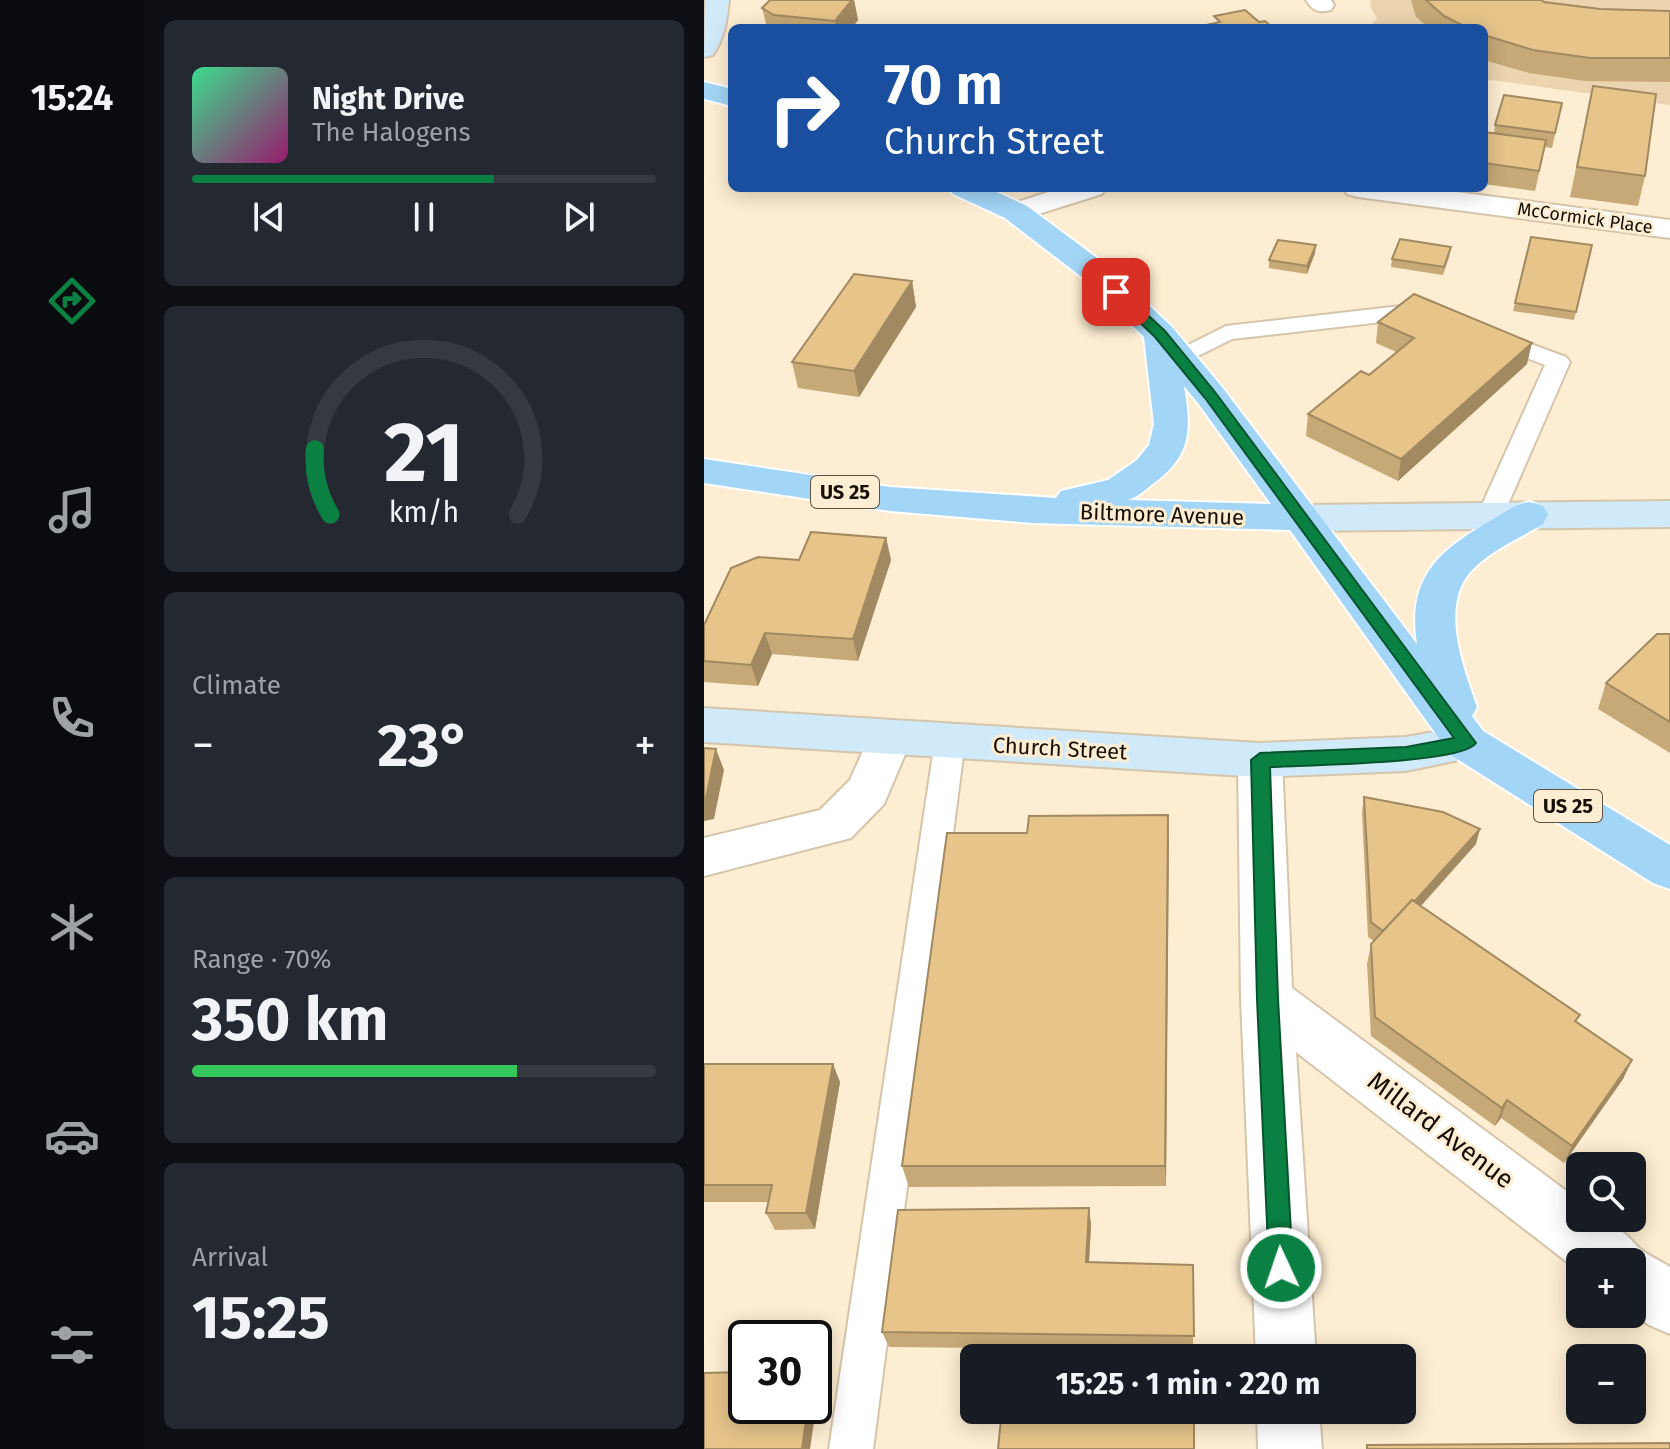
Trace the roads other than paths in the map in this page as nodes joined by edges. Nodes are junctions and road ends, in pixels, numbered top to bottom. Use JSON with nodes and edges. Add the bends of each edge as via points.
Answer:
{"nodes":[{"id":1,"x":717,"y":0,"type":"edge"},
{"id":2,"x":704,"y":49,"type":"edge"},
{"id":3,"x":704,"y":90,"type":"edge"},
{"id":4,"x":728,"y":97,"type":"edge"},
{"id":5,"x":973,"y":192,"type":"edge"},
{"id":6,"x":1078,"y":192,"type":"edge"},
{"id":7,"x":1388,"y":192,"type":"edge"},
{"id":8,"x":1016,"y":212,"type":"junction"},
{"id":9,"x":1670,"y":229,"type":"edge"},
{"id":10,"x":1444,"y":318,"type":"edge"},
{"id":11,"x":1473,"y":329,"type":"edge"},
{"id":12,"x":1170,"y":346,"type":"junction"},
{"id":13,"x":704,"y":471,"type":"edge"},
{"id":14,"x":1032,"y":510,"type":"junction"},
{"id":15,"x":1670,"y":514,"type":"edge"},
{"id":16,"x":1510,"y":515,"type":"junction"},
{"id":17,"x":1302,"y":518,"type":"junction"},
{"id":18,"x":704,"y":725,"type":"edge"},
{"id":19,"x":890,"y":738,"type":"junction"},
{"id":20,"x":950,"y":741,"type":"junction"},
{"id":21,"x":1467,"y":743,"type":"junction"},
{"id":22,"x":1260,"y":760,"type":"junction"},
{"id":23,"x":704,"y":857,"type":"edge"},
{"id":24,"x":1670,"y":869,"type":"edge"},
{"id":25,"x":1267,"y":999,"type":"junction"},
{"id":26,"x":1596,"y":1248,"type":"edge"},
{"id":27,"x":1646,"y":1286,"type":"edge"},
{"id":28,"x":1670,"y":1304,"type":"edge"},
{"id":29,"x":1285,"y":1344,"type":"edge"},
{"id":30,"x":1289,"y":1424,"type":"edge"},
{"id":31,"x":851,"y":1449,"type":"edge"},
{"id":32,"x":1290,"y":1449,"type":"edge"}],
"edges":[{"from":1,"to":2,"type":"main road","via":[[714,27]]},
{"from":3,"to":4,"type":"main road"},
{"from":5,"to":8,"type":"main road"},
{"from":6,"to":8,"type":"street"},
{"from":7,"to":9,"type":"street","name":"McCormick Place"},
{"from":8,"to":12,"type":"main road","via":[[1094,271]]},
{"from":10,"to":12,"type":"lane","via":[[1418,311],[1226,333]]},
{"from":11,"to":16,"type":"lane","via":[[1558,362]]},
{"from":12,"to":14,"type":"main road","via":[[1172,424],[1167,448],[1120,490]]},
{"from":12,"to":17,"type":"main road"},
{"from":13,"to":14,"type":"main road","name":"Biltmore Avenue","number":"US 25","via":[[890,499]]},
{"from":14,"to":17,"type":"main road","name":"Biltmore Avenue","number":"US 25"},
{"from":15,"to":16,"type":"main road","name":"Biltmore Avenue"},
{"from":16,"to":17,"type":"main road","name":"Biltmore Avenue"},
{"from":16,"to":21,"type":"main road","via":[[1458,560],[1439,591],[1434,617],[1439,657]]},
{"from":17,"to":21,"type":"main road","number":"US 25"},
{"from":18,"to":19,"type":"main road","name":"Church Street"},
{"from":19,"to":20,"type":"main road","name":"Church Street"},
{"from":19,"to":23,"type":"street","via":[[868,791],[834,825]]},
{"from":20,"to":22,"type":"main road","name":"Church Street"},
{"from":20,"to":31,"type":"lane"},
{"from":21,"to":22,"type":"main road","name":"Church Street","via":[[1406,754]]},
{"from":21,"to":24,"type":"main road","number":"US 25"},
{"from":22,"to":25,"type":"street"},
{"from":25,"to":26,"type":"street","name":"Millard Avenue"},
{"from":25,"to":29,"type":"street"},
{"from":27,"to":28,"type":"street"},
{"from":30,"to":32,"type":"street"}]}
